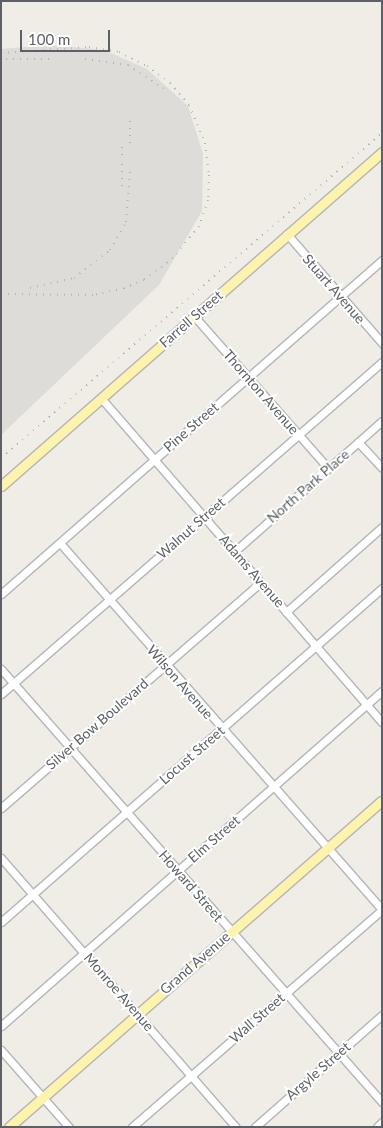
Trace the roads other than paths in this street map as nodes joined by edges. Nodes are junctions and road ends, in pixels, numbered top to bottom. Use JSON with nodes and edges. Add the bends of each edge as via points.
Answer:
{"nodes":[{"id":1,"x":382,"y":152,"type":"edge"},
{"id":2,"x":287,"y":234,"type":"junction"},
{"id":3,"x":382,"y":260,"type":"edge"},
{"id":4,"x":340,"y":296,"type":"junction"},
{"id":5,"x":194,"y":316,"type":"junction"},
{"id":6,"x":382,"y":343,"type":"edge"},
{"id":7,"x":382,"y":362,"type":"edge"},
{"id":8,"x":248,"y":377,"type":"junction"},
{"id":9,"x":101,"y":398,"type":"junction"},
{"id":10,"x":382,"y":421,"type":"edge"},
{"id":11,"x":298,"y":434,"type":"junction"},
{"id":12,"x":358,"y":442,"type":"junction"},
{"id":13,"x":154,"y":459,"type":"junction"},
{"id":14,"x":328,"y":468,"type":"junction"},
{"id":15,"x":382,"y":468,"type":"edge"},
{"id":16,"x":1,"y":486,"type":"edge"},
{"id":17,"x":204,"y":516,"type":"junction"},
{"id":18,"x":381,"y":528,"type":"edge"},
{"id":19,"x":60,"y":543,"type":"junction"},
{"id":20,"x":235,"y":551,"type":"junction"},
{"id":21,"x":261,"y":582,"type":"junction"},
{"id":22,"x":382,"y":588,"type":"edge"},
{"id":23,"x":1,"y":594,"type":"edge"},
{"id":24,"x":109,"y":601,"type":"junction"},
{"id":25,"x":286,"y":612,"type":"junction"},
{"id":26,"x":316,"y":647,"type":"junction"},
{"id":27,"x":164,"y":665,"type":"junction"},
{"id":28,"x":1,"y":669,"type":"edge"},
{"id":29,"x":13,"y":684,"type":"junction"},
{"id":30,"x":382,"y":691,"type":"edge"},
{"id":31,"x":1,"y":694,"type":"edge"},
{"id":32,"x":366,"y":704,"type":"junction"},
{"id":33,"x":382,"y":722,"type":"edge"},
{"id":34,"x":221,"y":729,"type":"junction"},
{"id":35,"x":70,"y":748,"type":"junction"},
{"id":36,"x":272,"y":787,"type":"junction"},
{"id":37,"x":382,"y":801,"type":"edge"},
{"id":38,"x":1,"y":808,"type":"edge"},
{"id":39,"x":126,"y":812,"type":"junction"},
{"id":40,"x":326,"y":849,"type":"junction"},
{"id":41,"x":1,"y":858,"type":"edge"},
{"id":42,"x":178,"y":871,"type":"junction"},
{"id":43,"x":33,"y":894,"type":"junction"},
{"id":44,"x":382,"y":910,"type":"edge"},
{"id":45,"x":1,"y":922,"type":"edge"},
{"id":46,"x":231,"y":932,"type":"junction"},
{"id":47,"x":84,"y":953,"type":"junction"},
{"id":48,"x":286,"y":993,"type":"junction"},
{"id":49,"x":138,"y":1014,"type":"junction"},
{"id":50,"x":382,"y":1015,"type":"edge"},
{"id":51,"x":1,"y":1026,"type":"edge"},
{"id":52,"x":1,"y":1050,"type":"edge"},
{"id":53,"x":338,"y":1053,"type":"junction"},
{"id":54,"x":192,"y":1075,"type":"junction"},
{"id":55,"x":43,"y":1097,"type":"junction"},
{"id":56,"x":382,"y":1102,"type":"edge"},
{"id":57,"x":382,"y":1122,"type":"edge"},
{"id":58,"x":9,"y":1127,"type":"edge"},
{"id":59,"x":69,"y":1127,"type":"edge"},
{"id":60,"x":132,"y":1127,"type":"edge"},
{"id":61,"x":236,"y":1127,"type":"edge"},
{"id":62,"x":255,"y":1127,"type":"edge"},
{"id":63,"x":376,"y":1127,"type":"edge"}],
"edges":[{"from":1,"to":2,"type":"main road","name":"Farrell Street"},
{"from":2,"to":4,"type":"street","name":"Stuart Avenue"},
{"from":2,"to":5,"type":"main road","name":"Farrell Street"},
{"from":3,"to":4,"type":"street","name":"Pine Street"},
{"from":4,"to":6,"type":"street","name":"Stuart Avenue"},
{"from":4,"to":8,"type":"street","name":"Pine Street"},
{"from":5,"to":8,"type":"street","name":"Thornton Avenue"},
{"from":5,"to":9,"type":"main road","name":"Farrell Street"},
{"from":7,"to":11,"type":"street","name":"Walnut Street"},
{"from":8,"to":11,"type":"street","name":"Thornton Avenue"},
{"from":8,"to":13,"type":"street","name":"Pine Street"},
{"from":9,"to":13,"type":"street","name":"Adams Avenue"},
{"from":9,"to":16,"type":"main road","name":"Farrell Street"},
{"from":10,"to":12,"type":"street","name":"North Park Place"},
{"from":11,"to":14,"type":"street","name":"Thornton Avenue"},
{"from":11,"to":17,"type":"street","name":"Walnut Street"},
{"from":12,"to":14,"type":"street","name":"North Park Place"},
{"from":12,"to":15,"type":"street"},
{"from":13,"to":17,"type":"street","name":"Adams Avenue"},
{"from":13,"to":19,"type":"street","name":"Pine Street"},
{"from":14,"to":20,"type":"street","name":"North Park Place"},
{"from":17,"to":20,"type":"street","name":"Adams Avenue"},
{"from":17,"to":24,"type":"street","name":"Walnut Street"},
{"from":18,"to":25,"type":"street"},
{"from":19,"to":23,"type":"street","name":"Pine Street"},
{"from":19,"to":24,"type":"street","name":"Wilson Avenue"},
{"from":20,"to":21,"type":"street","name":"Adams Avenue"},
{"from":21,"to":25,"type":"street","name":"Adams Avenue"},
{"from":21,"to":27,"type":"street","name":"Silver Bow Boulevard"},
{"from":22,"to":26,"type":"street","name":"Locust Street"},
{"from":24,"to":27,"type":"street","name":"Wilson Avenue"},
{"from":24,"to":29,"type":"street","name":"Walnut Street"},
{"from":25,"to":26,"type":"street","name":"Adams Avenue"},
{"from":26,"to":32,"type":"street","name":"Adams Avenue"},
{"from":26,"to":34,"type":"street","name":"Locust Street"},
{"from":27,"to":34,"type":"street","name":"Wilson Avenue"},
{"from":27,"to":35,"type":"street","name":"Silver Bow Boulevard"},
{"from":28,"to":29,"type":"street","name":"Howard Street"},
{"from":29,"to":31,"type":"street","name":"Walnut Street"},
{"from":29,"to":35,"type":"street","name":"Howard Street"},
{"from":30,"to":32,"type":"street","name":"Elm Street"},
{"from":32,"to":33,"type":"street","name":"Adams Avenue"},
{"from":32,"to":36,"type":"street","name":"Elm Street"},
{"from":34,"to":36,"type":"street","name":"Wilson Avenue"},
{"from":34,"to":39,"type":"street","name":"Locust Street"},
{"from":35,"to":38,"type":"street","name":"Silver Bow Boulevard"},
{"from":35,"to":39,"type":"street","name":"Howard Street"},
{"from":36,"to":40,"type":"street","name":"Wilson Avenue"},
{"from":36,"to":42,"type":"street","name":"Elm Street"},
{"from":37,"to":40,"type":"main road","name":"Grand Avenue"},
{"from":39,"to":42,"type":"street","name":"Howard Street"},
{"from":39,"to":43,"type":"street","name":"Locust Street"},
{"from":40,"to":44,"type":"street","name":"Wilson Avenue"},
{"from":40,"to":46,"type":"main road","name":"Grand Avenue"},
{"from":41,"to":43,"type":"street","name":"Monroe Avenue"},
{"from":42,"to":46,"type":"street","name":"Howard Street"},
{"from":42,"to":47,"type":"street","name":"Elm Street"},
{"from":43,"to":45,"type":"street","name":"Locust Street"},
{"from":43,"to":47,"type":"street","name":"Monroe Avenue"},
{"from":44,"to":48,"type":"street","name":"Wall Street"},
{"from":46,"to":48,"type":"street","name":"Howard Street"},
{"from":46,"to":49,"type":"main road","name":"Grand Avenue"},
{"from":47,"to":49,"type":"street","name":"Monroe Avenue"},
{"from":47,"to":51,"type":"street","name":"Elm Street"},
{"from":48,"to":53,"type":"street","name":"Howard Street"},
{"from":48,"to":54,"type":"street","name":"Wall Street"},
{"from":49,"to":54,"type":"street","name":"Monroe Avenue"},
{"from":49,"to":55,"type":"main road","name":"Grand Avenue"},
{"from":50,"to":53,"type":"street","name":"Argyle Street"},
{"from":52,"to":55,"type":"street"},
{"from":53,"to":56,"type":"street","name":"Howard Street"},
{"from":53,"to":62,"type":"street","name":"Argyle Street"},
{"from":54,"to":60,"type":"street","name":"Wall Street"},
{"from":54,"to":61,"type":"street","name":"Monroe Avenue"},
{"from":55,"to":58,"type":"main road","name":"Grand Avenue"},
{"from":55,"to":59,"type":"street"},
{"from":57,"to":63,"type":"street"}]}
